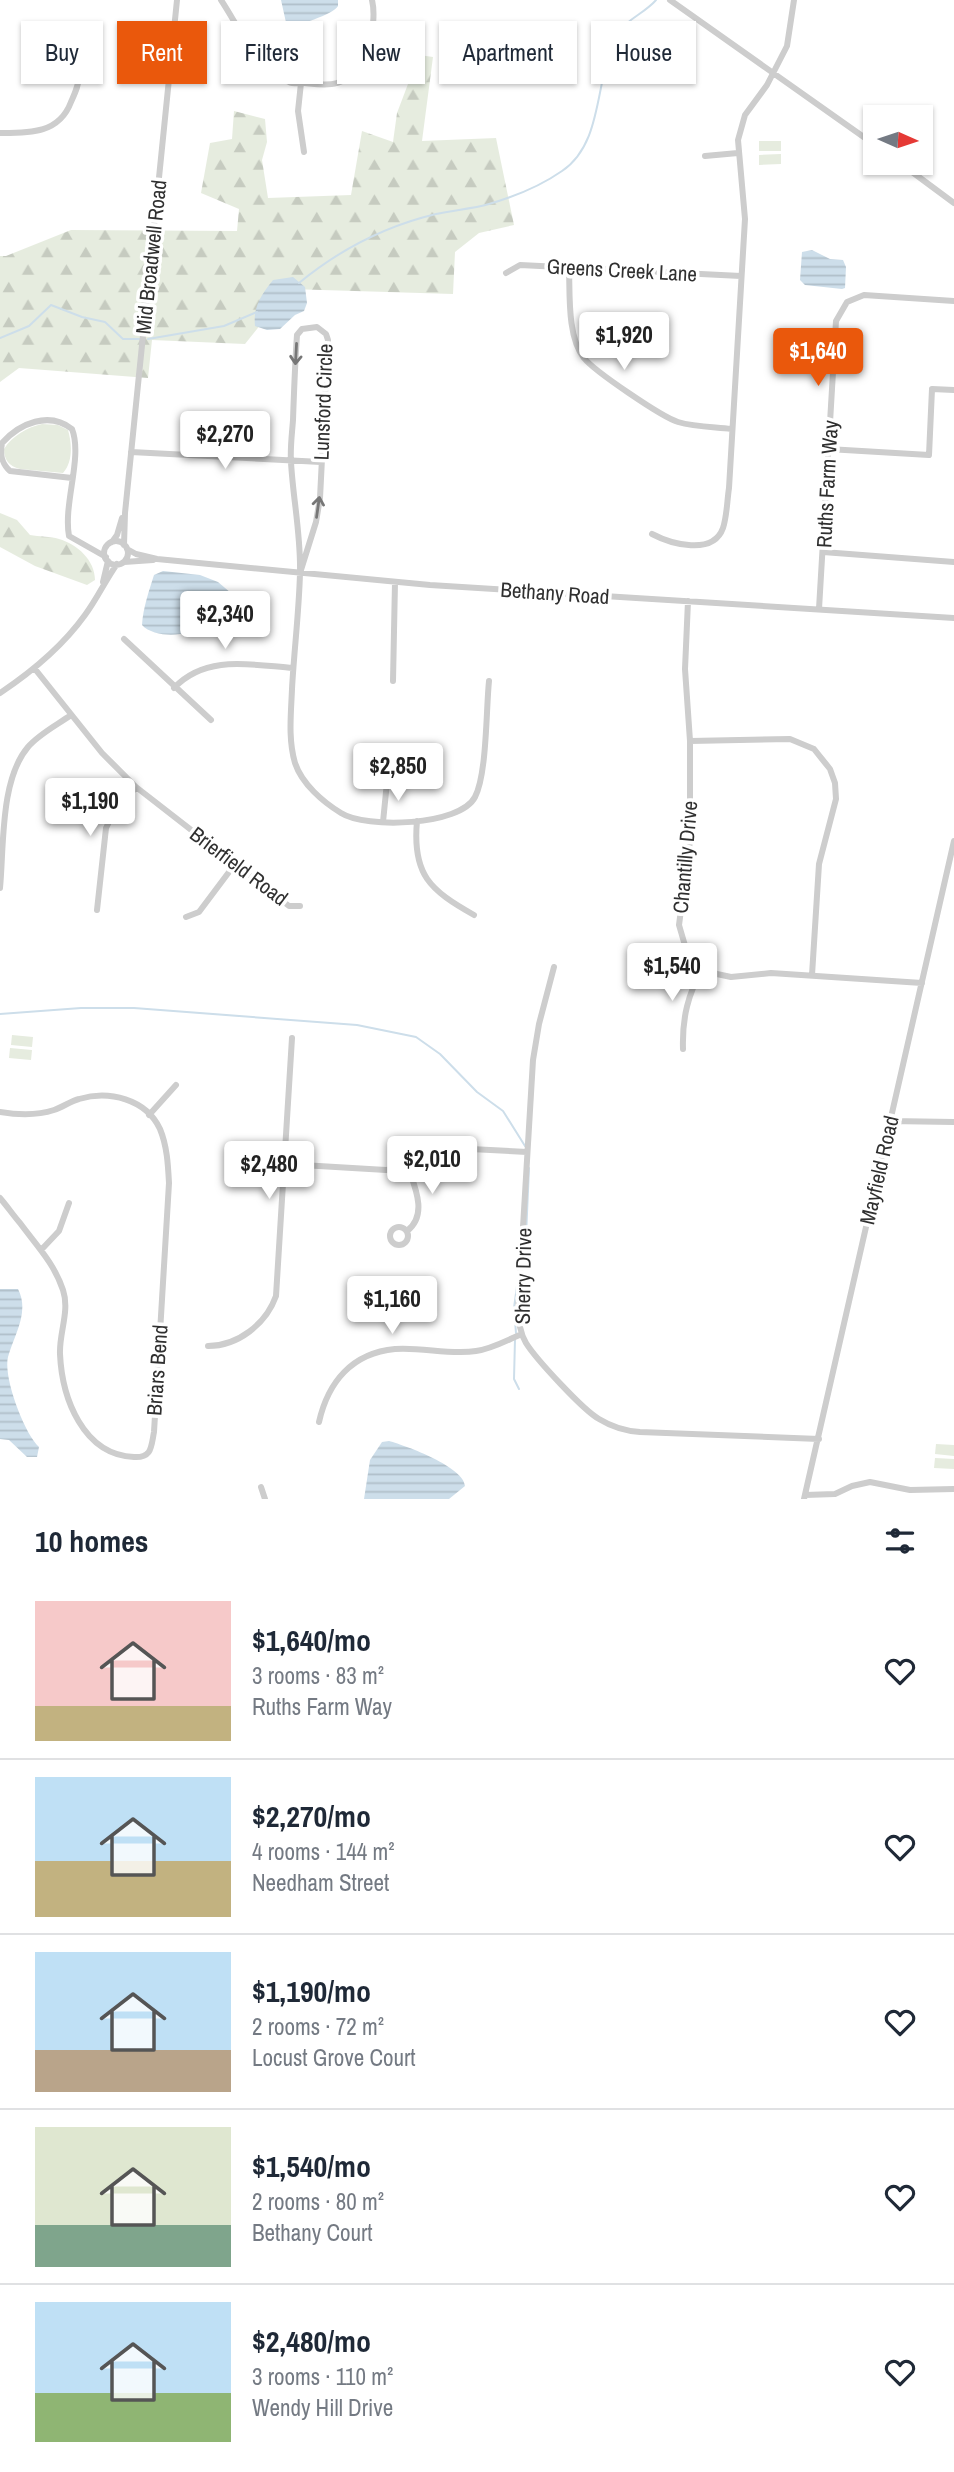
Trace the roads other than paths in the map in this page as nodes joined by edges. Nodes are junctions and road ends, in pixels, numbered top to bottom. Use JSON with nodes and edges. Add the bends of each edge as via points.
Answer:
{"nodes":[{"id":1,"x":177,"y":0,"type":"edge"},
{"id":2,"x":221,"y":0,"type":"edge"},
{"id":3,"x":380,"y":0,"type":"edge"},
{"id":4,"x":670,"y":0,"type":"edge"},
{"id":5,"x":794,"y":0,"type":"edge"},
{"id":6,"x":372,"y":1,"type":"edge"},
{"id":7,"x":234,"y":21,"type":"edge"},
{"id":8,"x":772,"y":74,"type":"junction"},
{"id":9,"x":323,"y":83,"type":"edge"},
{"id":10,"x":79,"y":84,"type":"edge"},
{"id":11,"x":302,"y":84,"type":"edge"},
{"id":12,"x":0,"y":133,"type":"edge"},
{"id":13,"x":863,"y":137,"type":"edge"},
{"id":14,"x":304,"y":152,"type":"dead end"},
{"id":15,"x":738,"y":153,"type":"junction"},
{"id":16,"x":705,"y":156,"type":"dead end"},
{"id":17,"x":916,"y":175,"type":"edge"},
{"id":18,"x":954,"y":203,"type":"edge"},
{"id":19,"x":569,"y":268,"type":"junction"},
{"id":20,"x":506,"y":273,"type":"dead end"},
{"id":21,"x":741,"y":275,"type":"junction"},
{"id":22,"x":954,"y":301,"type":"edge"},
{"id":23,"x":954,"y":390,"type":"edge"},
{"id":24,"x":731,"y":429,"type":"junction"},
{"id":25,"x":828,"y":449,"type":"junction"},
{"id":26,"x":131,"y":452,"type":"junction"},
{"id":27,"x":290,"y":460,"type":"junction"},
{"id":28,"x":320,"y":462,"type":"junction"},
{"id":29,"x":72,"y":478,"type":"junction"},
{"id":30,"x":125,"y":513,"type":"junction"},
{"id":31,"x":652,"y":534,"type":"dead end"},
{"id":32,"x":109,"y":544,"type":"junction"},
{"id":33,"x":126,"y":547,"type":"junction"},
{"id":34,"x":93,"y":548,"type":"junction"},
{"id":35,"x":823,"y":552,"type":"junction"},
{"id":36,"x":107,"y":559,"type":"junction"},
{"id":37,"x":157,"y":559,"type":"junction"},
{"id":38,"x":954,"y":562,"type":"edge"},
{"id":39,"x":121,"y":563,"type":"junction"},
{"id":40,"x":300,"y":573,"type":"junction"},
{"id":41,"x":395,"y":582,"type":"junction"},
{"id":42,"x":102,"y":587,"type":"junction"},
{"id":43,"x":688,"y":601,"type":"junction"},
{"id":44,"x":819,"y":609,"type":"junction"},
{"id":45,"x":954,"y":618,"type":"edge"},
{"id":46,"x":124,"y":639,"type":"dead end"},
{"id":47,"x":35,"y":668,"type":"junction"},
{"id":48,"x":293,"y":668,"type":"junction"},
{"id":49,"x":393,"y":681,"type":"dead end"},
{"id":50,"x":489,"y":681,"type":"dead end"},
{"id":51,"x":174,"y":688,"type":"junction"},
{"id":52,"x":0,"y":693,"type":"edge"},
{"id":53,"x":71,"y":715,"type":"junction"},
{"id":54,"x":211,"y":720,"type":"dead end"},
{"id":55,"x":690,"y":741,"type":"junction"},
{"id":56,"x":387,"y":782,"type":"dead end"},
{"id":57,"x":136,"y":787,"type":"junction"},
{"id":58,"x":417,"y":821,"type":"junction"},
{"id":59,"x":383,"y":822,"type":"junction"},
{"id":60,"x":954,"y":844,"type":"edge"},
{"id":61,"x":952,"y":860,"type":"edge"},
{"id":62,"x":235,"y":864,"type":"junction"},
{"id":63,"x":0,"y":888,"type":"edge"},
{"id":64,"x":300,"y":906,"type":"dead end"},
{"id":65,"x":97,"y":910,"type":"dead end"},
{"id":66,"x":474,"y":915,"type":"dead end"},
{"id":67,"x":186,"y":917,"type":"dead end"},
{"id":68,"x":554,"y":967,"type":"dead end"},
{"id":69,"x":703,"y":967,"type":"junction"},
{"id":70,"x":812,"y":975,"type":"junction"},
{"id":71,"x":922,"y":983,"type":"junction"},
{"id":72,"x":292,"y":1038,"type":"dead end"},
{"id":73,"x":683,"y":1049,"type":"dead end"},
{"id":74,"x":176,"y":1084,"type":"dead end"},
{"id":75,"x":0,"y":1112,"type":"edge"},
{"id":76,"x":149,"y":1115,"type":"junction"},
{"id":77,"x":890,"y":1121,"type":"junction"},
{"id":78,"x":954,"y":1122,"type":"edge"},
{"id":79,"x":527,"y":1152,"type":"junction"},
{"id":80,"x":285,"y":1164,"type":"junction"},
{"id":81,"x":408,"y":1167,"type":"junction"},
{"id":82,"x":0,"y":1198,"type":"edge"},
{"id":83,"x":69,"y":1203,"type":"dead end"},
{"id":84,"x":407,"y":1231,"type":"dead end"},
{"id":85,"x":42,"y":1249,"type":"junction"},
{"id":86,"x":522,"y":1334,"type":"junction"},
{"id":87,"x":208,"y":1346,"type":"dead end"},
{"id":88,"x":319,"y":1422,"type":"dead end"},
{"id":89,"x":819,"y":1439,"type":"junction"},
{"id":90,"x":261,"y":1486,"type":"dead end"},
{"id":91,"x":954,"y":1489,"type":"edge"},
{"id":92,"x":805,"y":1497,"type":"edge"},
{"id":93,"x":265,"y":1499,"type":"edge"}],
"edges":[{"from":1,"to":26,"type":"street","name":"Mid Broadwell Road"},
{"from":2,"to":7,"type":"street"},
{"from":3,"to":6,"type":"street"},
{"from":4,"to":8,"type":"street"},
{"from":5,"to":8,"type":"street","via":[[787,46]]},
{"from":6,"to":9,"type":"street","via":[[375,12],[370,43],[359,66],[339,83]]},
{"from":8,"to":13,"type":"street"},
{"from":8,"to":15,"type":"street","via":[[742,122]]},
{"from":10,"to":12,"type":"street","via":[[69,108],[50,128]]},
{"from":11,"to":14,"type":"street","via":[[298,111]]},
{"from":15,"to":16,"type":"street"},
{"from":15,"to":21,"type":"street","via":[[745,210]]},
{"from":17,"to":18,"type":"street"},
{"from":19,"to":20,"type":"street","name":"Greens Creek Lane","via":[[520,265]]},
{"from":19,"to":21,"type":"street","name":"Greens Creek Lane"},
{"from":19,"to":24,"type":"street","via":[[574,333],[583,357],[675,421]]},
{"from":21,"to":24,"type":"street"},
{"from":22,"to":25,"type":"street","name":"Ruths Farm Way","via":[[864,295],[847,302],[836,321]]},
{"from":23,"to":25,"type":"street","via":[[932,389],[929,456]]},
{"from":24,"to":31,"type":"street","via":[[727,499],[718,537],[699,545],[669,543]]},
{"from":25,"to":35,"type":"street","name":"Ruths Farm Way"},
{"from":26,"to":27,"type":"street"},
{"from":26,"to":30,"type":"street","name":"Mid Broadwell Road"},
{"from":27,"to":28,"type":"street"},
{"from":28,"to":27,"type":"street","name":"Lunsford Circle","one_way":true,"via":[[328,340],[317,327],[302,329],[297,335]]},
{"from":27,"to":40,"type":"street","name":"Lunsford Circle"},
{"from":40,"to":28,"type":"street","name":"Lunsford Circle","one_way":true,"via":[[316,522]]},
{"from":29,"to":29,"type":"street","via":[[75,441],[72,429],[61,422],[36,421],[2,443],[0,455],[10,471]]},
{"from":29,"to":34,"type":"street","via":[[69,537]]},
{"from":30,"to":32,"type":"street","name":"Mid Broadwell Road"},
{"from":30,"to":33,"type":"street","name":"Mid Broadwell Road"},
{"from":32,"to":33,"type":"street","via":[[119,542]]},
{"from":32,"to":34,"type":"street"},
{"from":32,"to":36,"type":"street"},
{"from":33,"to":37,"type":"street","name":"Bethany Road"},
{"from":33,"to":39,"type":"street","via":[[127,557]]},
{"from":34,"to":36,"type":"street"},
{"from":35,"to":38,"type":"street"},
{"from":35,"to":44,"type":"street","name":"Ruths Farm Way"},
{"from":36,"to":39,"type":"street"},
{"from":36,"to":42,"type":"street"},
{"from":37,"to":39,"type":"street","name":"Bethany Road"},
{"from":37,"to":40,"type":"street","name":"Bethany Road"},
{"from":39,"to":42,"type":"street"},
{"from":40,"to":41,"type":"street","name":"Bethany Road"},
{"from":40,"to":48,"type":"street"},
{"from":41,"to":43,"type":"street","name":"Bethany Road"},
{"from":41,"to":49,"type":"street"},
{"from":42,"to":47,"type":"street","via":[[66,640]]},
{"from":43,"to":44,"type":"street","name":"Bethany Road"},
{"from":43,"to":55,"type":"street","name":"Chantilly Drive","via":[[685,669]]},
{"from":44,"to":45,"type":"street","name":"Bethany Road"},
{"from":46,"to":51,"type":"street"},
{"from":47,"to":52,"type":"street"},
{"from":47,"to":53,"type":"street","name":"Brierfield Road"},
{"from":48,"to":51,"type":"street","via":[[214,664],[190,674]]},
{"from":48,"to":59,"type":"street","via":[[291,740],[302,778],[341,814]]},
{"from":50,"to":58,"type":"street","via":[[482,775],[475,797],[452,815]]},
{"from":51,"to":54,"type":"street"},
{"from":53,"to":57,"type":"street","name":"Brierfield Road"},
{"from":53,"to":63,"type":"street","via":[[27,748],[17,764],[8,794]]},
{"from":55,"to":69,"type":"street","name":"Chantilly Drive","via":[[690,841],[679,925],[686,949]]},
{"from":55,"to":70,"type":"street","via":[[790,739],[814,749],[830,769],[836,799],[819,864]]},
{"from":56,"to":59,"type":"street"},
{"from":57,"to":62,"type":"street","name":"Brierfield Road"},
{"from":57,"to":65,"type":"street","via":[[106,828]]},
{"from":58,"to":59,"type":"street"},
{"from":58,"to":66,"type":"street","via":[[415,847],[423,873],[443,897]]},
{"from":60,"to":61,"type":"street","name":"Mayfield Road"},
{"from":61,"to":71,"type":"street","name":"Mayfield Road"},
{"from":62,"to":64,"type":"street","name":"Brierfield Road","via":[[289,906]]},
{"from":62,"to":67,"type":"street","via":[[198,912]]},
{"from":68,"to":79,"type":"street","name":"Sherry Drive","via":[[534,1045]]},
{"from":69,"to":70,"type":"street","via":[[731,977]]},
{"from":69,"to":73,"type":"street","via":[[686,1005]]},
{"from":70,"to":71,"type":"street"},
{"from":71,"to":77,"type":"street","name":"Mayfield Road"},
{"from":72,"to":80,"type":"street"},
{"from":74,"to":76,"type":"street"},
{"from":75,"to":76,"type":"street","via":[[22,1115],[53,1110],[80,1098],[105,1096],[127,1099]]},
{"from":76,"to":85,"type":"street","name":"Briars Bend","via":[[159,1126],[167,1152],[169,1183],[153,1432],[151,1451],[143,1458],[108,1450],[88,1437],[72,1410],[60,1352],[64,1294]]},
{"from":77,"to":78,"type":"street"},
{"from":77,"to":89,"type":"street","name":"Mayfield Road"},
{"from":79,"to":81,"type":"street","via":[[451,1148]]},
{"from":79,"to":86,"type":"street","name":"Sherry Drive","via":[[518,1311]]},
{"from":80,"to":81,"type":"street","via":[[386,1170]]},
{"from":80,"to":87,"type":"street","via":[[274,1304],[241,1337]]},
{"from":81,"to":84,"type":"street","via":[[419,1201],[414,1225]]},
{"from":82,"to":85,"type":"street","name":"Briars Bend"},
{"from":83,"to":85,"type":"street","via":[[59,1231]]},
{"from":86,"to":88,"type":"street","via":[[477,1351],[396,1349],[369,1356],[338,1377]]},
{"from":86,"to":89,"type":"street","name":"Sherry Drive","via":[[583,1407],[616,1427],[640,1432]]},
{"from":89,"to":92,"type":"street","name":"Mayfield Road"},
{"from":90,"to":93,"type":"street"},
{"from":91,"to":92,"type":"street","via":[[910,1490],[870,1482],[835,1494]]}]}
